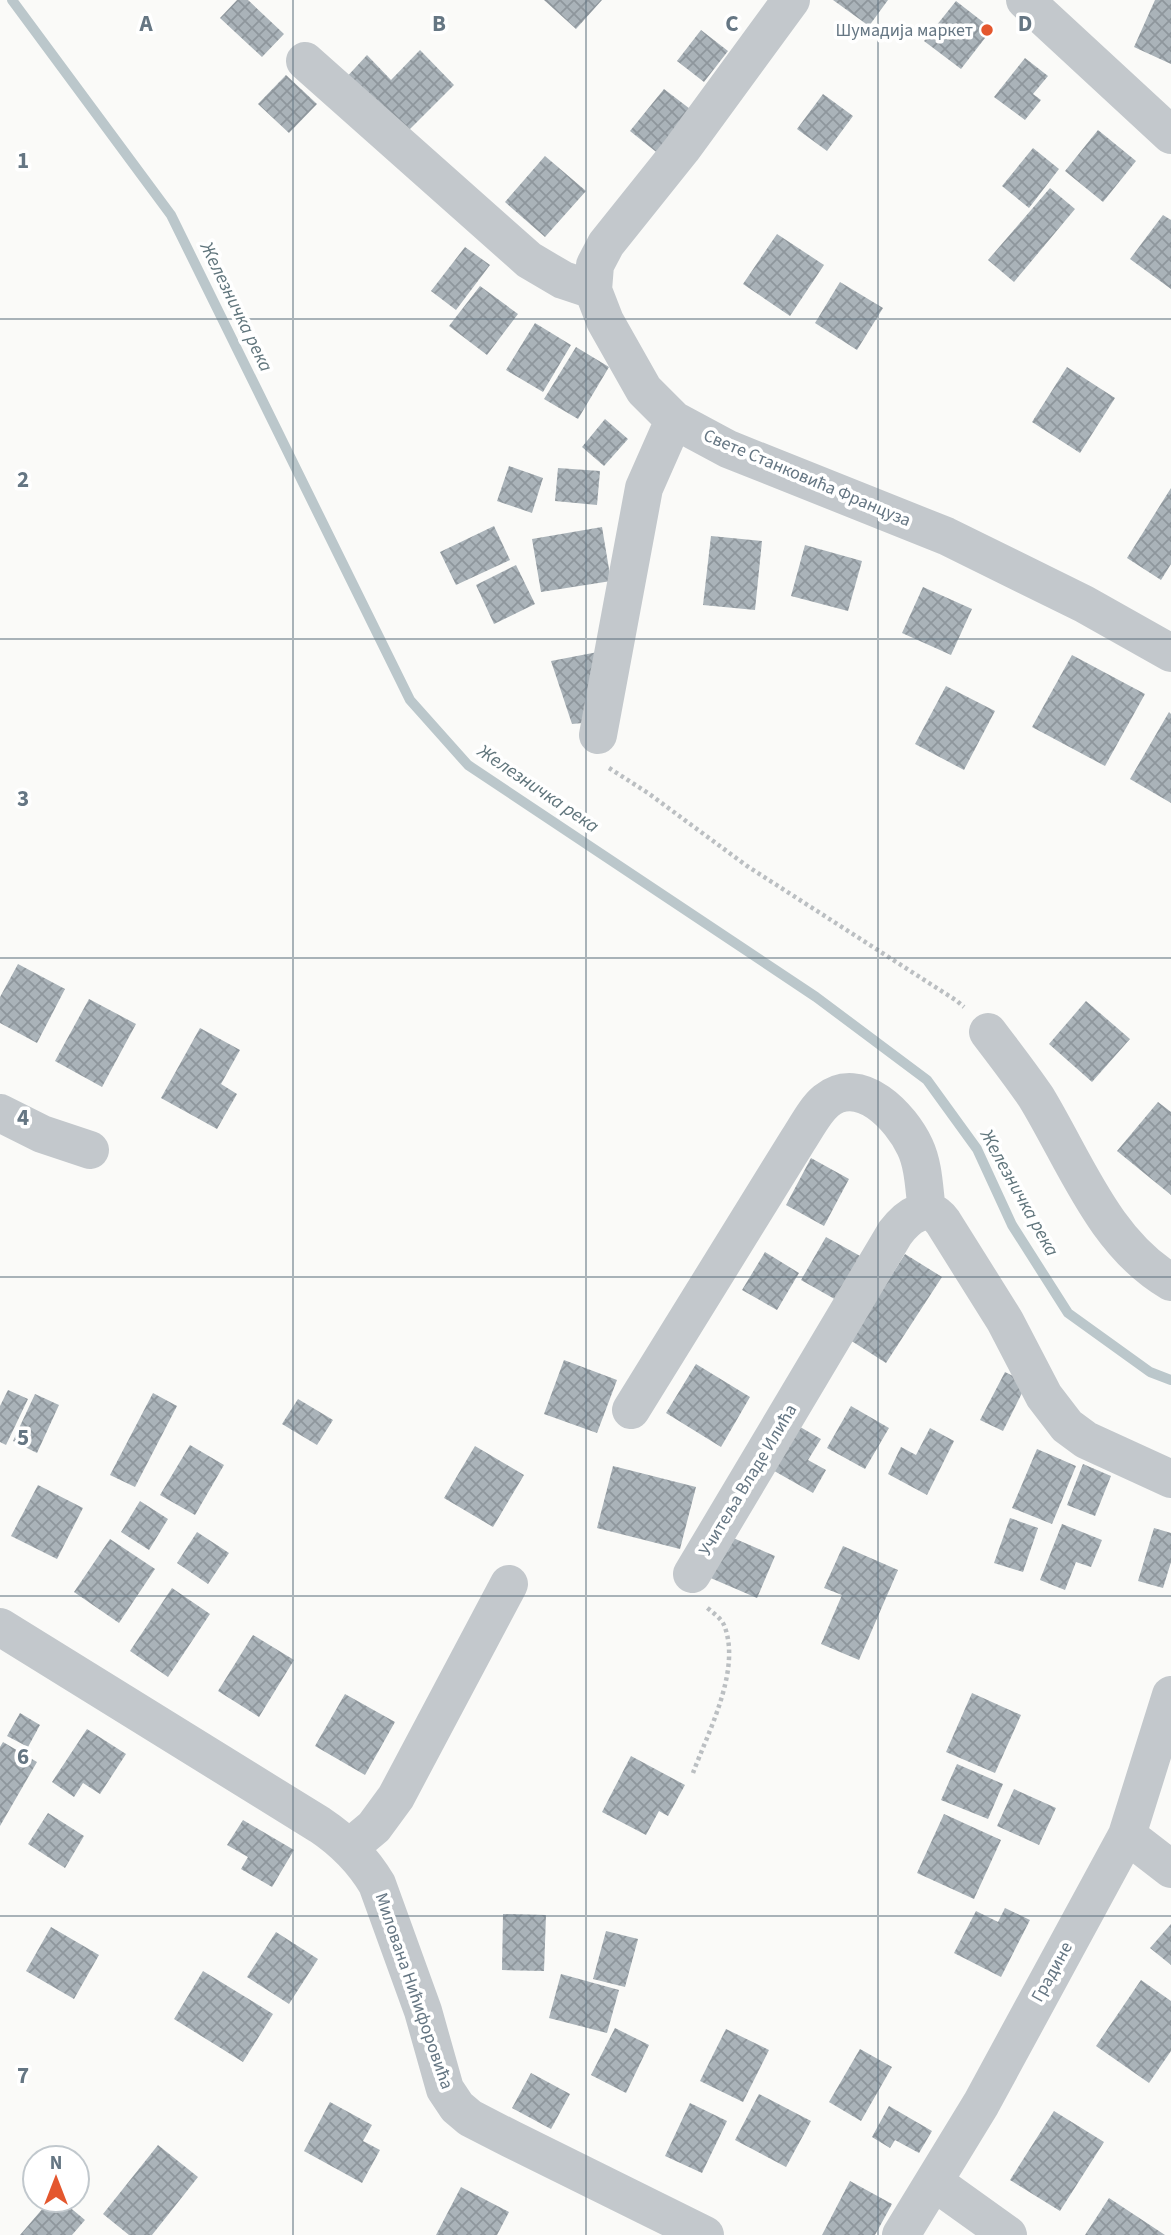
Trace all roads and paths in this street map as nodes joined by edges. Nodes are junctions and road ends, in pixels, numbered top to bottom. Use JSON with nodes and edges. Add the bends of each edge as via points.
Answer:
{"nodes":[{"id":1,"x":791,"y":0,"type":"edge"},
{"id":2,"x":1025,"y":0,"type":"edge"},
{"id":3,"x":304,"y":61,"type":"dead end"},
{"id":4,"x":1171,"y":135,"type":"edge"},
{"id":5,"x":593,"y":289,"type":"junction"},
{"id":6,"x":674,"y":420,"type":"junction"},
{"id":7,"x":1171,"y":653,"type":"edge"},
{"id":8,"x":598,"y":735,"type":"joint"},
{"id":9,"x":988,"y":1032,"type":"joint"},
{"id":10,"x":0,"y":1113,"type":"edge"},
{"id":11,"x":90,"y":1150,"type":"dead end"},
{"id":12,"x":927,"y":1211,"type":"junction"},
{"id":13,"x":1171,"y":1283,"type":"edge"},
{"id":14,"x":631,"y":1410,"type":"dead end"},
{"id":15,"x":1171,"y":1479,"type":"edge"},
{"id":16,"x":692,"y":1574,"type":"joint"},
{"id":17,"x":509,"y":1584,"type":"dead end"},
{"id":18,"x":0,"y":1627,"type":"edge"},
{"id":19,"x":1171,"y":1695,"type":"edge"},
{"id":20,"x":693,"y":1773,"type":"dead end"},
{"id":21,"x":1127,"y":1835,"type":"junction"},
{"id":22,"x":349,"y":1848,"type":"junction"},
{"id":23,"x":1171,"y":1869,"type":"edge"},
{"id":24,"x":934,"y":2182,"type":"junction"},
{"id":25,"x":705,"y":2235,"type":"edge"},
{"id":26,"x":901,"y":2235,"type":"edge"},
{"id":27,"x":1009,"y":2235,"type":"edge"}],
"edges":[{"from":1,"to":5,"type":"street","via":[[606,244],[595,265]]},
{"from":2,"to":4,"type":"street"},
{"from":3,"to":5,"type":"street","via":[[529,260],[563,280]]},
{"from":5,"to":6,"type":"street","name":"Свете Станковића Француза","via":[[605,321],[644,390]]},
{"from":6,"to":7,"type":"street","name":"Свете Станковића Француза","via":[[729,449],[946,536]]},
{"from":6,"to":8,"type":"street","via":[[644,488]]},
{"from":8,"to":9,"type":"path","via":[[609,770],[747,866],[957,1001]]},
{"from":9,"to":13,"type":"street","via":[[1034,1095],[1112,1230]]},
{"from":10,"to":11,"type":"street"},
{"from":12,"to":14,"type":"street","via":[[915,1147],[875,1098],[858,1092],[826,1100]]},
{"from":12,"to":15,"type":"street","via":[[943,1222],[1006,1321],[1044,1396],[1067,1426],[1086,1440]]},
{"from":12,"to":16,"type":"street","name":"Учитеља Владе Илића","via":[[905,1219],[895,1233]]},
{"from":16,"to":20,"type":"path","name":"Учитеља Владе Илића","via":[[691,1586],[699,1601],[724,1623],[729,1650],[728,1678]]},
{"from":17,"to":22,"type":"street","via":[[396,1797]]},
{"from":18,"to":22,"type":"street","name":"Милована Нићифоровића","via":[[320,1825]]},
{"from":19,"to":21,"type":"street","name":"Градине"},
{"from":21,"to":23,"type":"street"},
{"from":21,"to":24,"type":"street","name":"Градине"},
{"from":22,"to":25,"type":"street","name":"Милована Нићифоровића","via":[[377,1884],[423,2011],[445,2089],[457,2107],[470,2118]]},
{"from":24,"to":26,"type":"street","name":"Градине"},
{"from":24,"to":27,"type":"street"}]}
